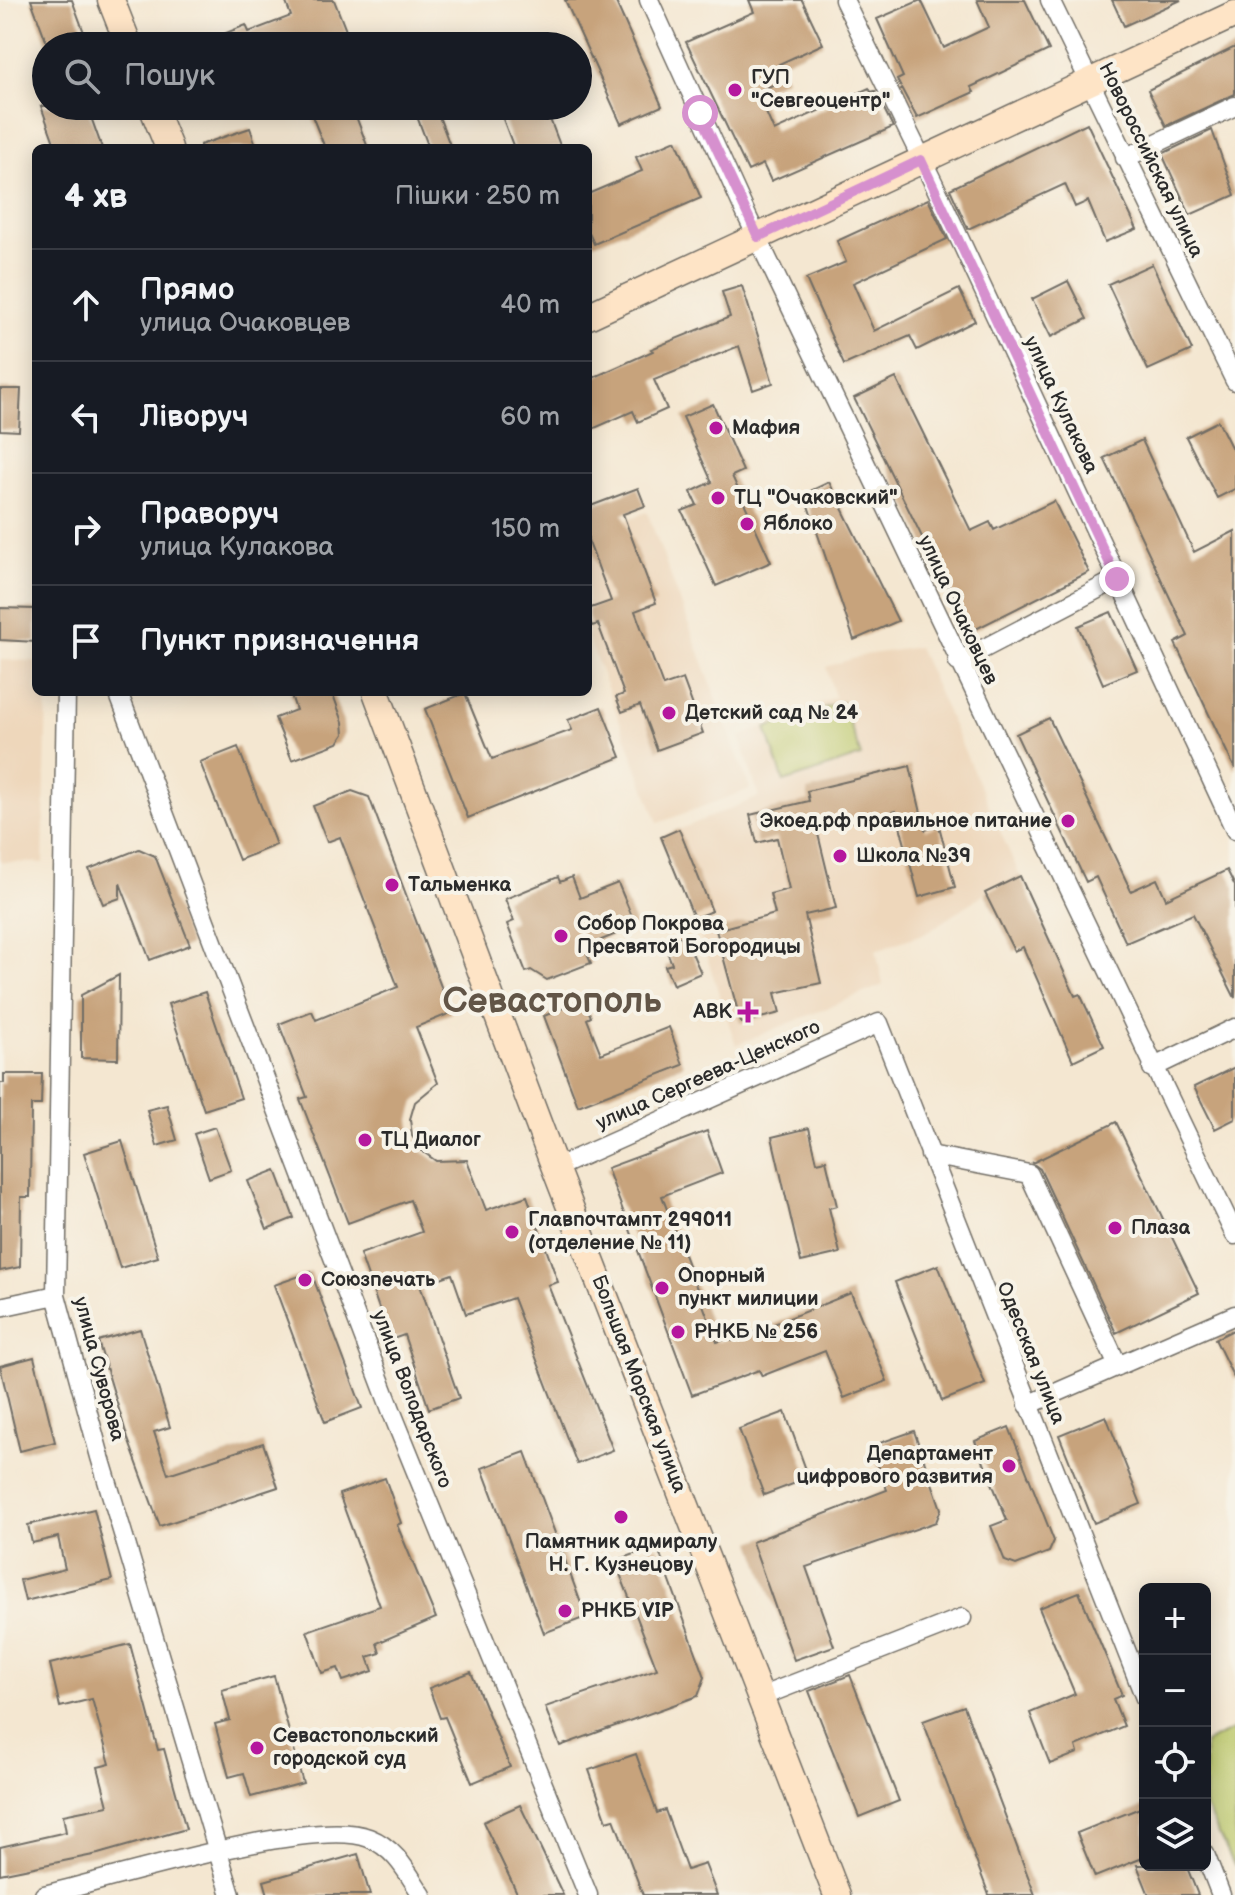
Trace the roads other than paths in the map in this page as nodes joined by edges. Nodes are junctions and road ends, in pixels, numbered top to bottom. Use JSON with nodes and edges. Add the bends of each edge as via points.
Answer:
{"nodes":[{"id":1,"x":111,"y":0,"type":"edge"},
{"id":2,"x":649,"y":0,"type":"edge"},
{"id":3,"x":844,"y":0,"type":"edge"},
{"id":4,"x":1050,"y":0,"type":"edge"},
{"id":5,"x":1235,"y":14,"type":"edge"},
{"id":6,"x":124,"y":32,"type":"edge"},
{"id":7,"x":1087,"y":81,"type":"junction"},
{"id":8,"x":1235,"y":106,"type":"edge"},
{"id":9,"x":158,"y":120,"type":"edge"},
{"id":10,"x":167,"y":144,"type":"edge"},
{"id":11,"x":1125,"y":158,"type":"junction"},
{"id":12,"x":921,"y":160,"type":"junction"},
{"id":13,"x":758,"y":237,"type":"junction"},
{"id":14,"x":592,"y":314,"type":"edge"},
{"id":15,"x":1235,"y":381,"type":"edge"},
{"id":16,"x":1117,"y":579,"type":"junction"},
{"id":17,"x":958,"y":662,"type":"junction"},
{"id":18,"x":66,"y":696,"type":"edge"},
{"id":19,"x":120,"y":696,"type":"edge"},
{"id":20,"x":378,"y":696,"type":"edge"},
{"id":21,"x":1235,"y":830,"type":"edge"},
{"id":22,"x":879,"y":1023,"type":"joint"},
{"id":23,"x":1235,"y":1028,"type":"edge"},
{"id":24,"x":1152,"y":1068,"type":"junction"},
{"id":25,"x":930,"y":1155,"type":"junction"},
{"id":26,"x":555,"y":1168,"type":"junction"},
{"id":27,"x":1235,"y":1235,"type":"edge"},
{"id":28,"x":56,"y":1295,"type":"junction"},
{"id":29,"x":0,"y":1307,"type":"edge"},
{"id":30,"x":1235,"y":1315,"type":"edge"},
{"id":31,"x":1118,"y":1366,"type":"junction"},
{"id":32,"x":1028,"y":1405,"type":"junction"},
{"id":33,"x":962,"y":1618,"type":"dead end"},
{"id":34,"x":1139,"y":1682,"type":"edge"},
{"id":35,"x":760,"y":1697,"type":"junction"},
{"id":36,"x":219,"y":1852,"type":"junction"},
{"id":37,"x":1211,"y":1869,"type":"edge"},
{"id":38,"x":44,"y":1895,"type":"edge"},
{"id":39,"x":231,"y":1895,"type":"edge"},
{"id":40,"x":422,"y":1895,"type":"edge"},
{"id":41,"x":588,"y":1895,"type":"edge"},
{"id":42,"x":837,"y":1895,"type":"edge"},
{"id":43,"x":1221,"y":1895,"type":"edge"}],
"edges":[{"from":1,"to":6,"type":"main road"},
{"from":2,"to":13,"type":"street","name":"улица Очаковцев"},
{"from":3,"to":12,"type":"street","name":"улица Кулакова"},
{"from":4,"to":7,"type":"street","name":"Новороссийская улица"},
{"from":5,"to":7,"type":"main road"},
{"from":7,"to":11,"type":"street","name":"Новороссийская улица"},
{"from":7,"to":12,"type":"main road"},
{"from":8,"to":11,"type":"street"},
{"from":9,"to":10,"type":"main road"},
{"from":11,"to":15,"type":"street","name":"Новороссийская улица"},
{"from":12,"to":13,"type":"main road"},
{"from":12,"to":16,"type":"street","name":"улица Кулакова"},
{"from":13,"to":14,"type":"main road"},
{"from":13,"to":17,"type":"street","name":"улица Очаковцев"},
{"from":16,"to":17,"type":"street"},
{"from":16,"to":21,"type":"street","name":"улица Кулакова"},
{"from":17,"to":24,"type":"street","name":"улица Очаковцев"},
{"from":18,"to":28,"type":"street","name":"улица Суворова"},
{"from":19,"to":41,"type":"street","name":"улица Володарского","via":[[395,1420]]},
{"from":20,"to":26,"type":"main road","name":"Большая Морская улица"},
{"from":22,"to":25,"type":"street","name":"Одесская улица"},
{"from":22,"to":26,"type":"street","name":"улица Сергеева-Ценского"},
{"from":23,"to":24,"type":"street"},
{"from":24,"to":27,"type":"street","name":"улица Очаковцев"},
{"from":25,"to":31,"type":"street","via":[[1029,1174]]},
{"from":25,"to":32,"type":"street","name":"Одесская улица"},
{"from":26,"to":35,"type":"main road","name":"Большая Морская улица"},
{"from":28,"to":29,"type":"street"},
{"from":28,"to":36,"type":"street","name":"улица Суворова"},
{"from":30,"to":31,"type":"street"},
{"from":31,"to":32,"type":"street"},
{"from":32,"to":34,"type":"street","name":"Одесская улица"},
{"from":33,"to":35,"type":"street"},
{"from":35,"to":42,"type":"main road","name":"Большая Морская улица"},
{"from":36,"to":38,"type":"street"},
{"from":36,"to":39,"type":"street","name":"улица Суворова"},
{"from":36,"to":40,"type":"street","via":[[343,1831],[392,1850]]},
{"from":37,"to":43,"type":"street"}]}
